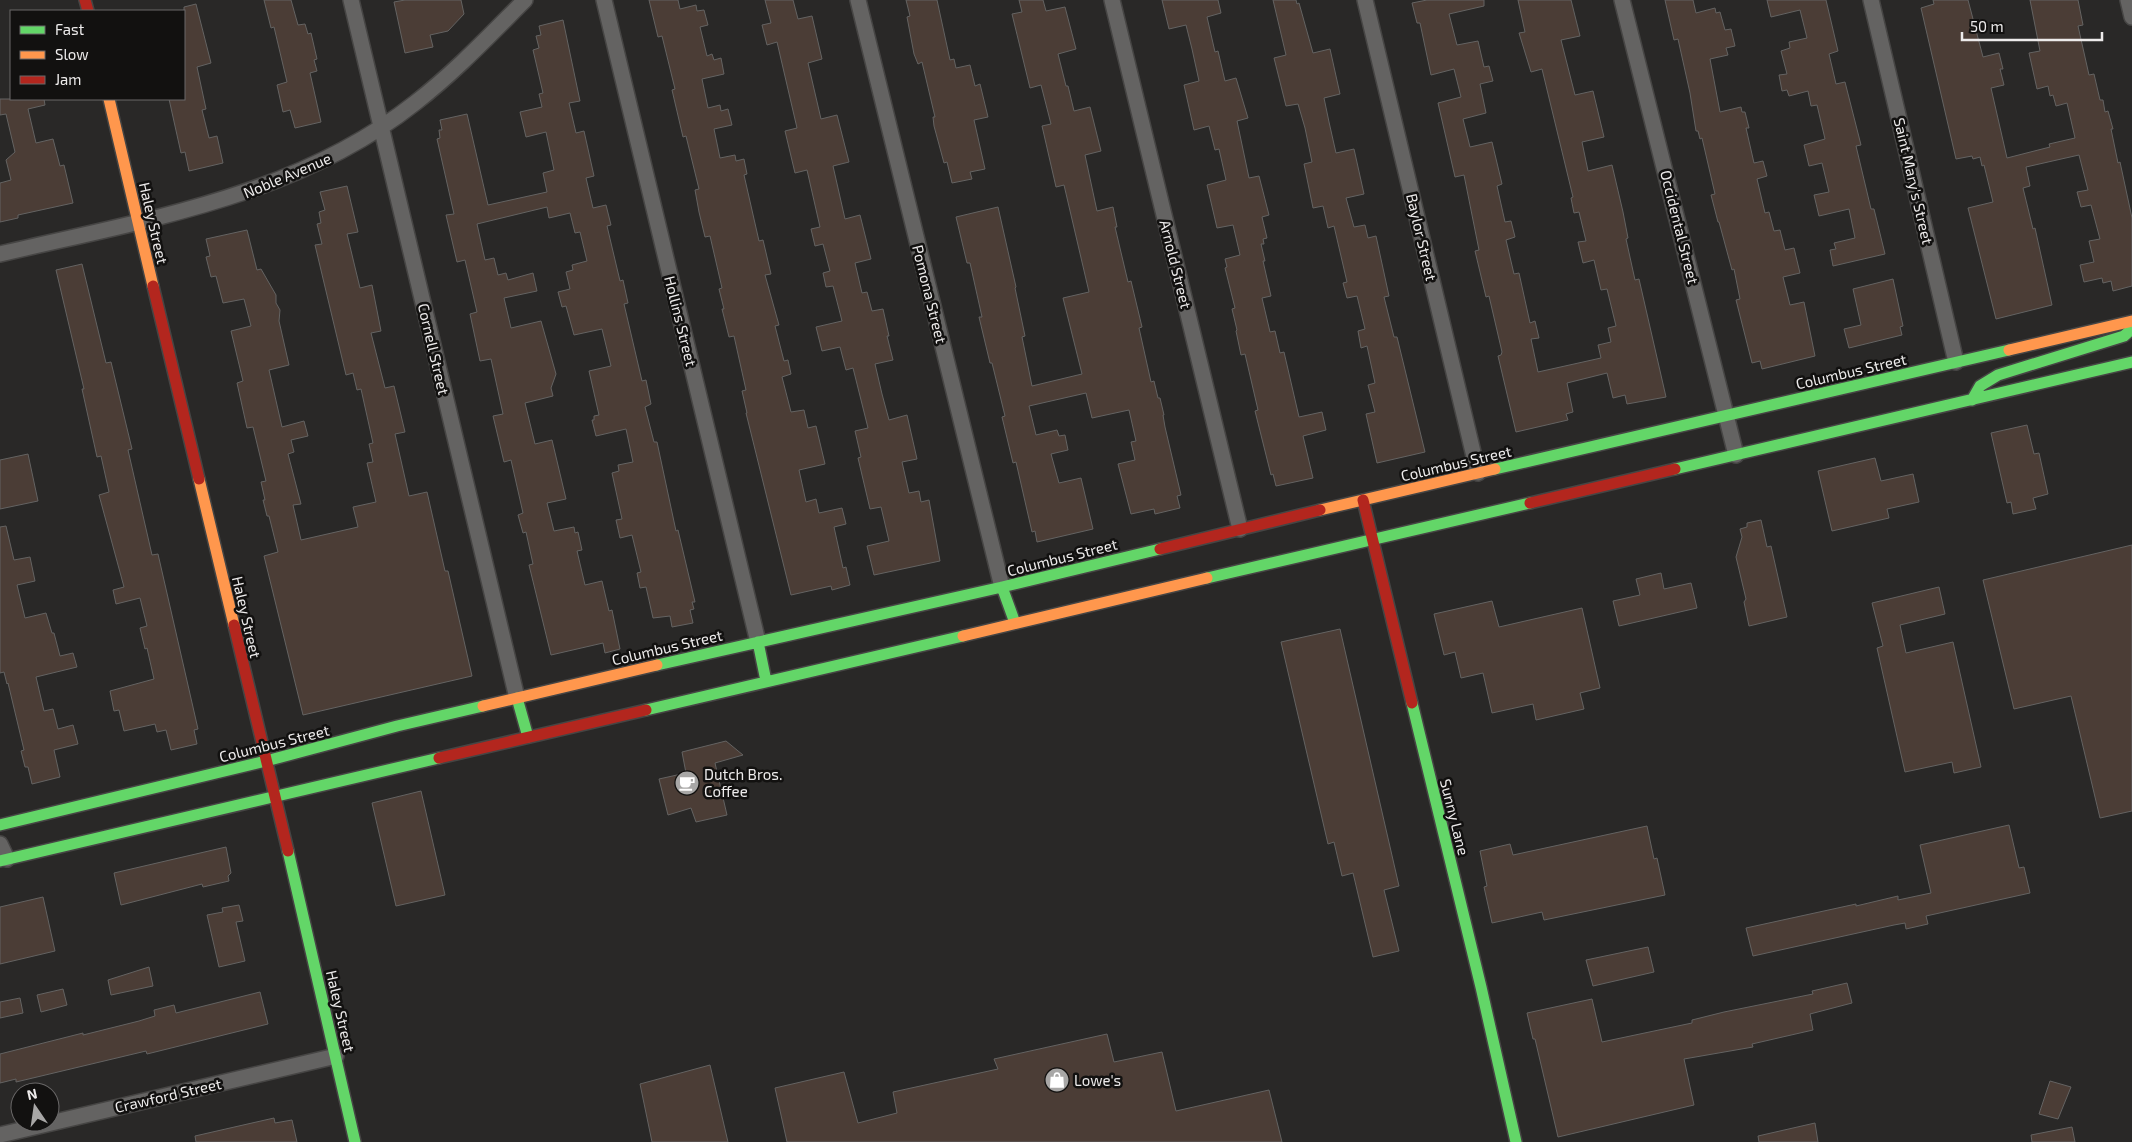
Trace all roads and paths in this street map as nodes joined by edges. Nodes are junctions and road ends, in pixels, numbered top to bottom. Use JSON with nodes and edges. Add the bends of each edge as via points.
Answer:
{"nodes":[{"id":1,"x":350,"y":0,"type":"edge"},
{"id":2,"x":525,"y":0,"type":"edge"},
{"id":3,"x":604,"y":0,"type":"edge"},
{"id":4,"x":858,"y":0,"type":"edge"},
{"id":5,"x":1112,"y":0,"type":"edge"},
{"id":6,"x":1365,"y":0,"type":"edge"},
{"id":7,"x":1622,"y":0,"type":"edge"},
{"id":8,"x":1871,"y":0,"type":"edge"},
{"id":9,"x":2128,"y":0,"type":"edge"},
{"id":10,"x":2132,"y":17,"type":"edge"},
{"id":11,"x":109,"y":100,"type":"edge"},
{"id":12,"x":381,"y":127,"type":"junction"},
{"id":13,"x":138,"y":221,"type":"junction"},
{"id":14,"x":0,"y":254,"type":"edge"},
{"id":15,"x":2132,"y":321,"type":"edge"},
{"id":16,"x":2132,"y":329,"type":"edge"},
{"id":17,"x":1956,"y":362,"type":"junction"},
{"id":18,"x":2132,"y":362,"type":"edge"},
{"id":19,"x":1972,"y":400,"type":"junction"},
{"id":20,"x":1727,"y":416,"type":"junction"},
{"id":21,"x":1736,"y":455,"type":"junction"},
{"id":22,"x":1478,"y":474,"type":"junction"},
{"id":23,"x":1363,"y":500,"type":"junction"},
{"id":24,"x":1240,"y":529,"type":"junction"},
{"id":25,"x":1373,"y":540,"type":"junction"},
{"id":26,"x":1002,"y":587,"type":"junction"},
{"id":27,"x":1014,"y":623,"type":"junction"},
{"id":28,"x":758,"y":642,"type":"junction"},
{"id":29,"x":766,"y":681,"type":"junction"},
{"id":30,"x":516,"y":698,"type":"junction"},
{"id":31,"x":528,"y":737,"type":"junction"},
{"id":32,"x":266,"y":761,"type":"junction"},
{"id":33,"x":275,"y":795,"type":"junction"},
{"id":34,"x":0,"y":825,"type":"edge"},
{"id":35,"x":0,"y":844,"type":"edge"},
{"id":36,"x":3,"y":860,"type":"edge"},
{"id":37,"x":336,"y":1056,"type":"junction"},
{"id":38,"x":0,"y":1135,"type":"edge"},
{"id":39,"x":355,"y":1142,"type":"edge"},
{"id":40,"x":1516,"y":1142,"type":"edge"}],
"edges":[{"from":1,"to":12,"type":"street","name":"Cornell Street"},
{"from":2,"to":12,"type":"street","name":"Noble Avenue","via":[[453,71]]},
{"from":3,"to":28,"type":"street","name":"Hollins Street"},
{"from":4,"to":26,"type":"street","name":"Pomona Street"},
{"from":5,"to":24,"type":"street","name":"Arnold Street"},
{"from":6,"to":22,"type":"street","name":"Baylor Street"},
{"from":7,"to":20,"type":"street","name":"Occidental Street"},
{"from":8,"to":17,"type":"street","name":"Saint Mary's Street"},
{"from":9,"to":10,"type":"street"},
{"from":11,"to":13,"type":"main road","name":"Haley Street"},
{"from":12,"to":13,"type":"street","name":"Noble Avenue","via":[[275,183],[227,199]]},
{"from":12,"to":30,"type":"street","name":"Cornell Street"},
{"from":13,"to":14,"type":"street","name":"Noble Avenue"},
{"from":13,"to":32,"type":"main road","name":"Haley Street"},
{"from":15,"to":17,"type":"main road","name":"Columbus Street"},
{"from":16,"to":19,"type":"main road","via":[[2124,336],[1998,376],[1980,386]]},
{"from":17,"to":20,"type":"main road","name":"Columbus Street"},
{"from":18,"to":19,"type":"main road"},
{"from":19,"to":21,"type":"main road"},
{"from":20,"to":21,"type":"street","name":"Occidental Street"},
{"from":20,"to":22,"type":"main road","name":"Columbus Street"},
{"from":21,"to":25,"type":"main road"},
{"from":22,"to":23,"type":"main road","name":"Columbus Street"},
{"from":23,"to":24,"type":"main road","name":"Columbus Street"},
{"from":23,"to":25,"type":"main road","name":"Sunny Lane"},
{"from":24,"to":26,"type":"main road","name":"Columbus Street"},
{"from":25,"to":27,"type":"main road"},
{"from":25,"to":40,"type":"main road","name":"Sunny Lane"},
{"from":26,"to":27,"type":"main road"},
{"from":26,"to":28,"type":"main road","name":"Columbus Street"},
{"from":27,"to":29,"type":"main road"},
{"from":28,"to":29,"type":"main road"},
{"from":28,"to":30,"type":"main road","name":"Columbus Street"},
{"from":29,"to":31,"type":"main road"},
{"from":30,"to":31,"type":"main road"},
{"from":30,"to":32,"type":"main road","name":"Columbus Street"},
{"from":31,"to":33,"type":"main road"},
{"from":32,"to":33,"type":"main road","name":"Haley Street"},
{"from":32,"to":34,"type":"main road","name":"Columbus Street"},
{"from":33,"to":36,"type":"main road"},
{"from":33,"to":37,"type":"main road","name":"Haley Street"},
{"from":35,"to":36,"type":"street"},
{"from":37,"to":38,"type":"street","name":"Crawford Street"},
{"from":37,"to":39,"type":"main road","name":"Haley Street"}]}
